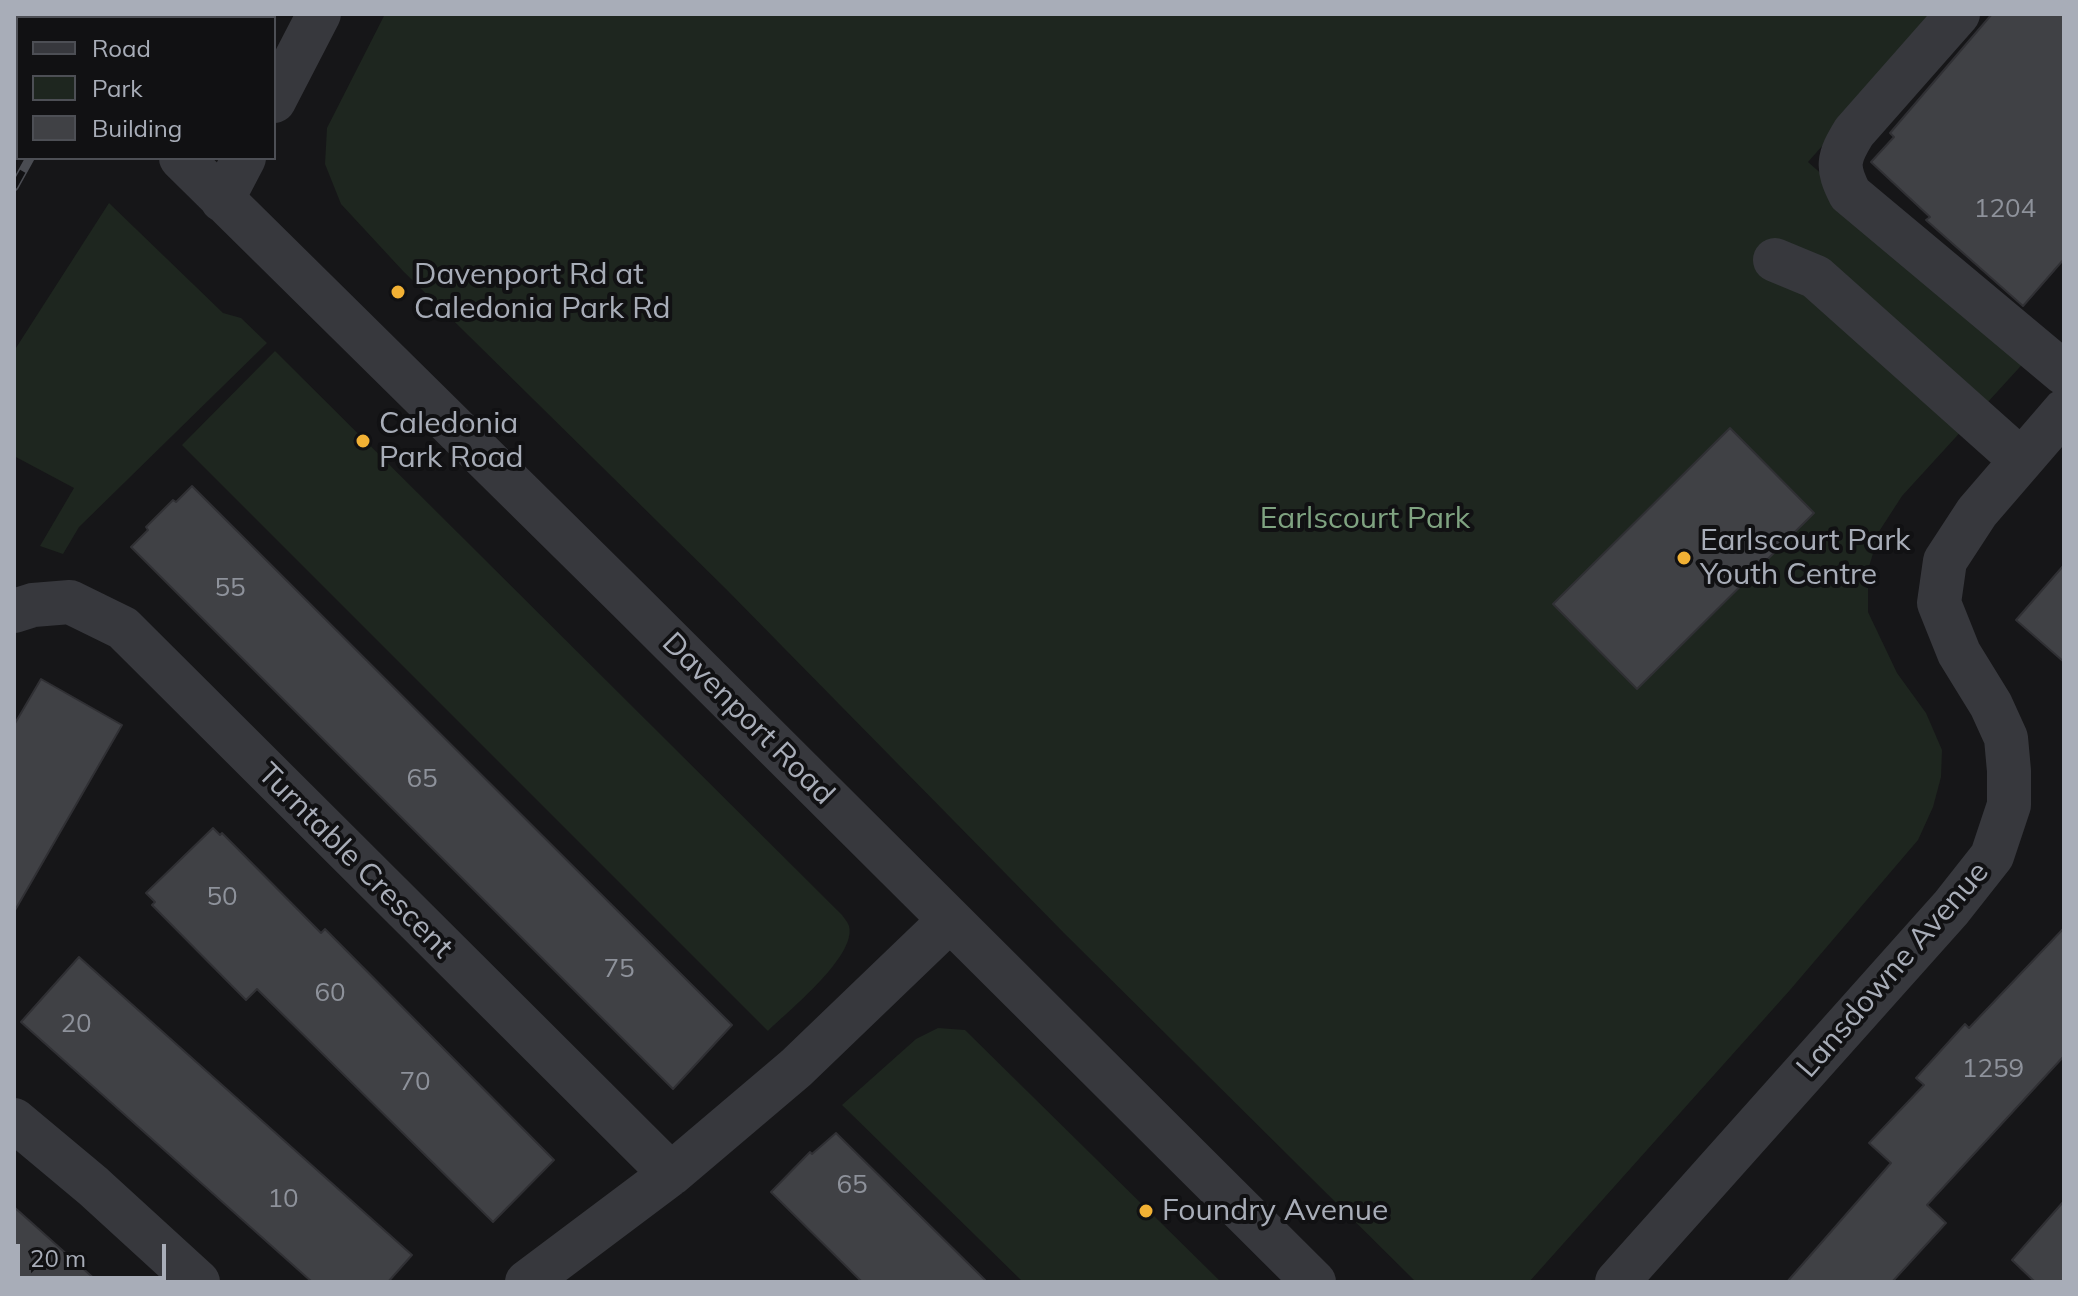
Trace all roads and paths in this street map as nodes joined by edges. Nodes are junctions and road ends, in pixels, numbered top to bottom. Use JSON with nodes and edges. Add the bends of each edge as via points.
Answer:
{"nodes":[{"id":1,"x":319,"y":14,"type":"edge"},
{"id":2,"x":1958,"y":14,"type":"edge"},
{"id":3,"x":276,"y":97,"type":"edge"},
{"id":4,"x":183,"y":160,"type":"edge"},
{"id":5,"x":243,"y":160,"type":"edge"},
{"id":6,"x":222,"y":200,"type":"junction"},
{"id":7,"x":1775,"y":260,"type":"dead end"},
{"id":8,"x":2064,"y":373,"type":"edge"},
{"id":9,"x":2064,"y":411,"type":"edge"},
{"id":10,"x":2021,"y":460,"type":"junction"},
{"id":11,"x":14,"y":611,"type":"edge"},
{"id":12,"x":949,"y":921,"type":"junction"},
{"id":13,"x":14,"y":1120,"type":"edge"},
{"id":14,"x":671,"y":1174,"type":"junction"},
{"id":15,"x":198,"y":1282,"type":"edge"},
{"id":16,"x":527,"y":1282,"type":"edge"},
{"id":17,"x":1314,"y":1282,"type":"edge"},
{"id":18,"x":1617,"y":1282,"type":"edge"}],
"edges":[{"from":1,"to":3,"type":"street"},
{"from":2,"to":8,"type":"street","via":[[1854,132],[1842,152],[1839,173],[1850,194]]},
{"from":4,"to":6,"type":"street","name":"Davenport Road"},
{"from":5,"to":6,"type":"street"},
{"from":6,"to":12,"type":"street","name":"Davenport Road"},
{"from":7,"to":10,"type":"street","via":[[1816,277]]},
{"from":9,"to":10,"type":"street","name":"Lansdowne Avenue"},
{"from":10,"to":18,"type":"street","name":"Lansdowne Avenue","via":[[1945,561],[1939,603],[1959,653],[2006,738],[2009,805],[1992,856]]},
{"from":11,"to":14,"type":"street","name":"Turntable Crescent","via":[[70,602],[123,628]]},
{"from":12,"to":14,"type":"street","via":[[796,1068]]},
{"from":12,"to":17,"type":"street","name":"Davenport Road"},
{"from":13,"to":15,"type":"street"},
{"from":14,"to":16,"type":"street"}]}
